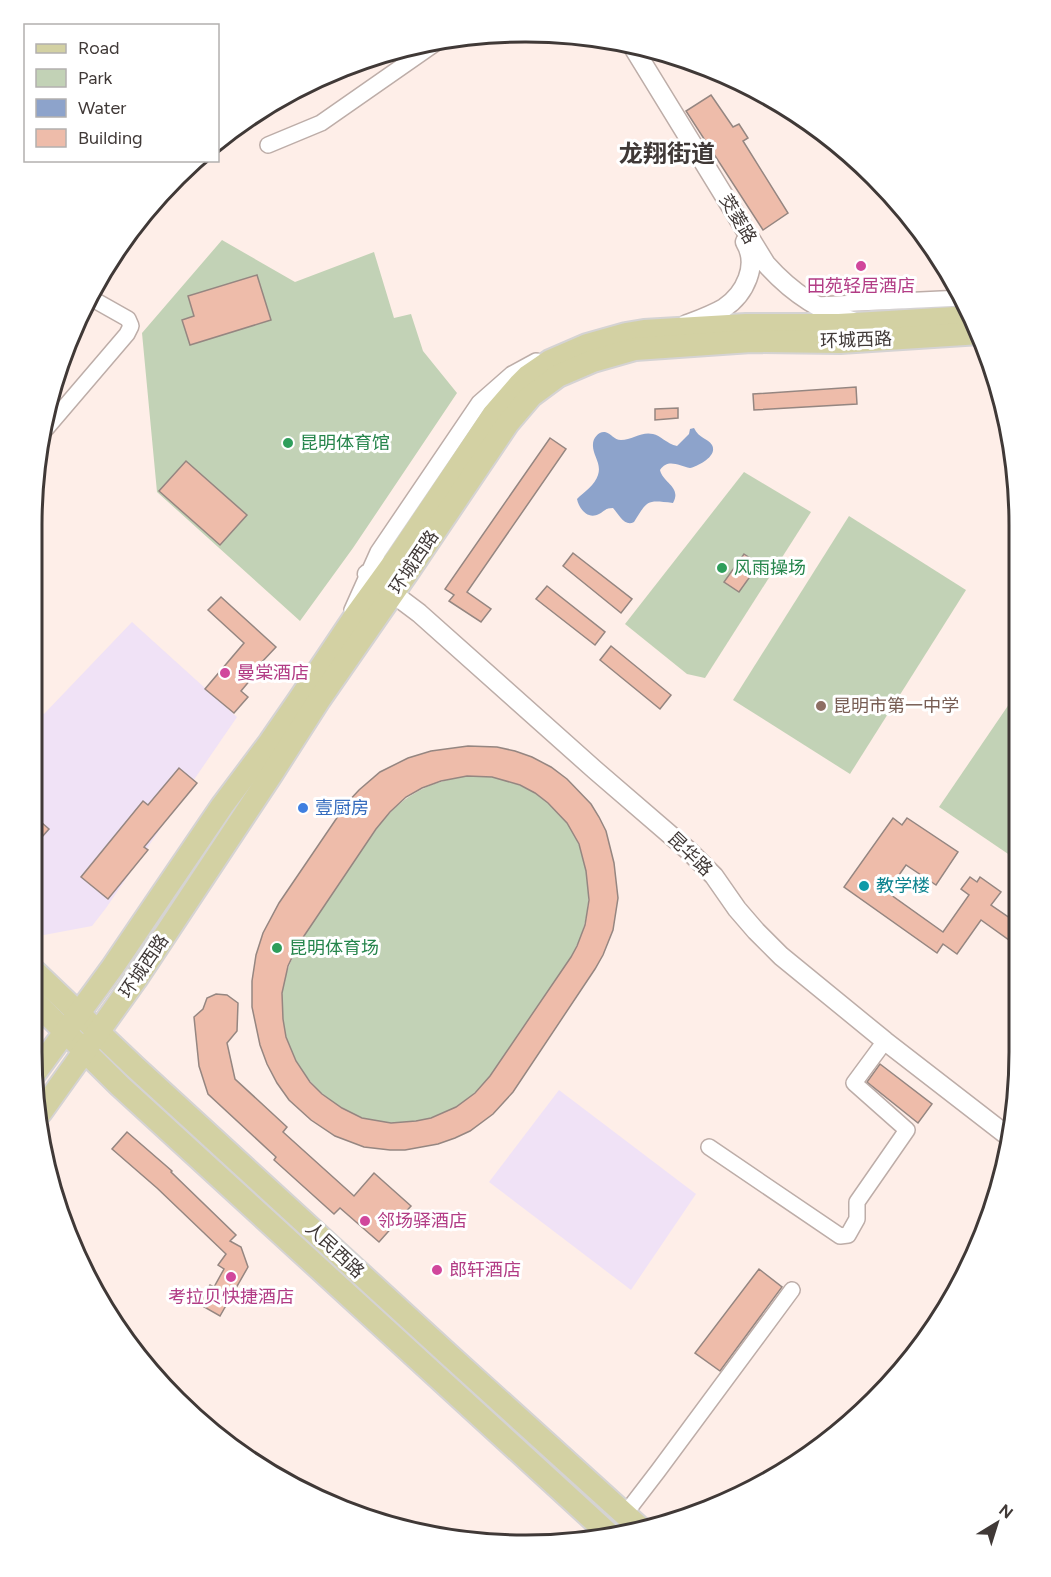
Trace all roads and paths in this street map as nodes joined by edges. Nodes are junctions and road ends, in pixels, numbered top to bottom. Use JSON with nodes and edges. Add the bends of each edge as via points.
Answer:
{"nodes":[{"id":1,"x":421,"y":53,"type":"edge"},
{"id":2,"x":629,"y":53,"type":"edge"},
{"id":3,"x":638,"y":55,"type":"edge"},
{"id":4,"x":268,"y":146,"type":"dead end"},
{"id":5,"x":952,"y":298,"type":"edge"},
{"id":6,"x":98,"y":302,"type":"edge"},
{"id":7,"x":816,"y":305,"type":"junction"},
{"id":8,"x":962,"y":318,"type":"edge"},
{"id":9,"x":863,"y":324,"type":"junction"},
{"id":10,"x":676,"y":329,"type":"junction"},
{"id":11,"x":969,"y":334,"type":"edge"},
{"id":12,"x":53,"y":420,"type":"edge"},
{"id":13,"x":379,"y":584,"type":"junction"},
{"id":14,"x":42,"y":978,"type":"edge"},
{"id":15,"x":42,"y":1009,"type":"edge"},
{"id":16,"x":79,"y":1013,"type":"junction"},
{"id":17,"x":65,"y":1031,"type":"junction"},
{"id":18,"x":99,"y":1031,"type":"junction"},
{"id":19,"x":885,"y":1041,"type":"junction"},
{"id":20,"x":85,"y":1051,"type":"junction"},
{"id":21,"x":42,"y":1063,"type":"edge"},
{"id":22,"x":45,"y":1107,"type":"edge"},
{"id":23,"x":1002,"y":1132,"type":"edge"},
{"id":24,"x":709,"y":1147,"type":"dead end"},
{"id":25,"x":792,"y":1290,"type":"dead end"},
{"id":26,"x":633,"y":1521,"type":"edge"},
{"id":27,"x":603,"y":1529,"type":"edge"}],
"edges":[{"from":1,"to":4,"type":"street","via":[[321,123]]},
{"from":2,"to":10,"type":"street","name":"茭菱路","via":[[752,259],[744,286],[728,305]]},
{"from":3,"to":7,"type":"street","name":"茭菱路","via":[[766,264]]},
{"from":5,"to":7,"type":"street"},
{"from":6,"to":12,"type":"street","via":[[128,318],[131,326]]},
{"from":7,"to":9,"type":"street","name":"茭菱路"},
{"from":8,"to":9,"type":"main road","name":"环城西路"},
{"from":9,"to":10,"type":"main road","name":"环城西路"},
{"from":10,"to":13,"type":"main road","name":"环城西路","via":[[644,331],[587,345],[528,376],[500,405]]},
{"from":11,"to":13,"type":"main road","name":"环城西路","via":[[647,347],[612,354],[570,370],[539,389],[513,416]]},
{"from":13,"to":16,"type":"main road","name":"环城西路"},
{"from":13,"to":18,"type":"main road","name":"环城西路","via":[[319,700]]},
{"from":13,"to":19,"type":"street","name":"昆华路","via":[[419,614],[689,851],[781,956]]},
{"from":14,"to":16,"type":"main road","name":"人民西路"},
{"from":15,"to":17,"type":"main road","name":"人民西路"},
{"from":16,"to":17,"type":"main road","name":"环城西路"},
{"from":16,"to":18,"type":"main road","name":"人民西路"},
{"from":17,"to":20,"type":"main road","name":"人民西路"},
{"from":17,"to":21,"type":"main road","name":"环城西路"},
{"from":18,"to":20,"type":"main road","name":"环城西路"},
{"from":18,"to":26,"type":"main road","name":"人民西路"},
{"from":19,"to":23,"type":"street","name":"昆华路"},
{"from":19,"to":24,"type":"street","via":[[854,1083],[907,1130],[857,1202],[857,1219],[848,1235],[840,1236]]},
{"from":20,"to":22,"type":"main road","name":"环城西路"},
{"from":20,"to":27,"type":"main road","name":"人民西路"},
{"from":25,"to":26,"type":"street","via":[[658,1471]]}]}
